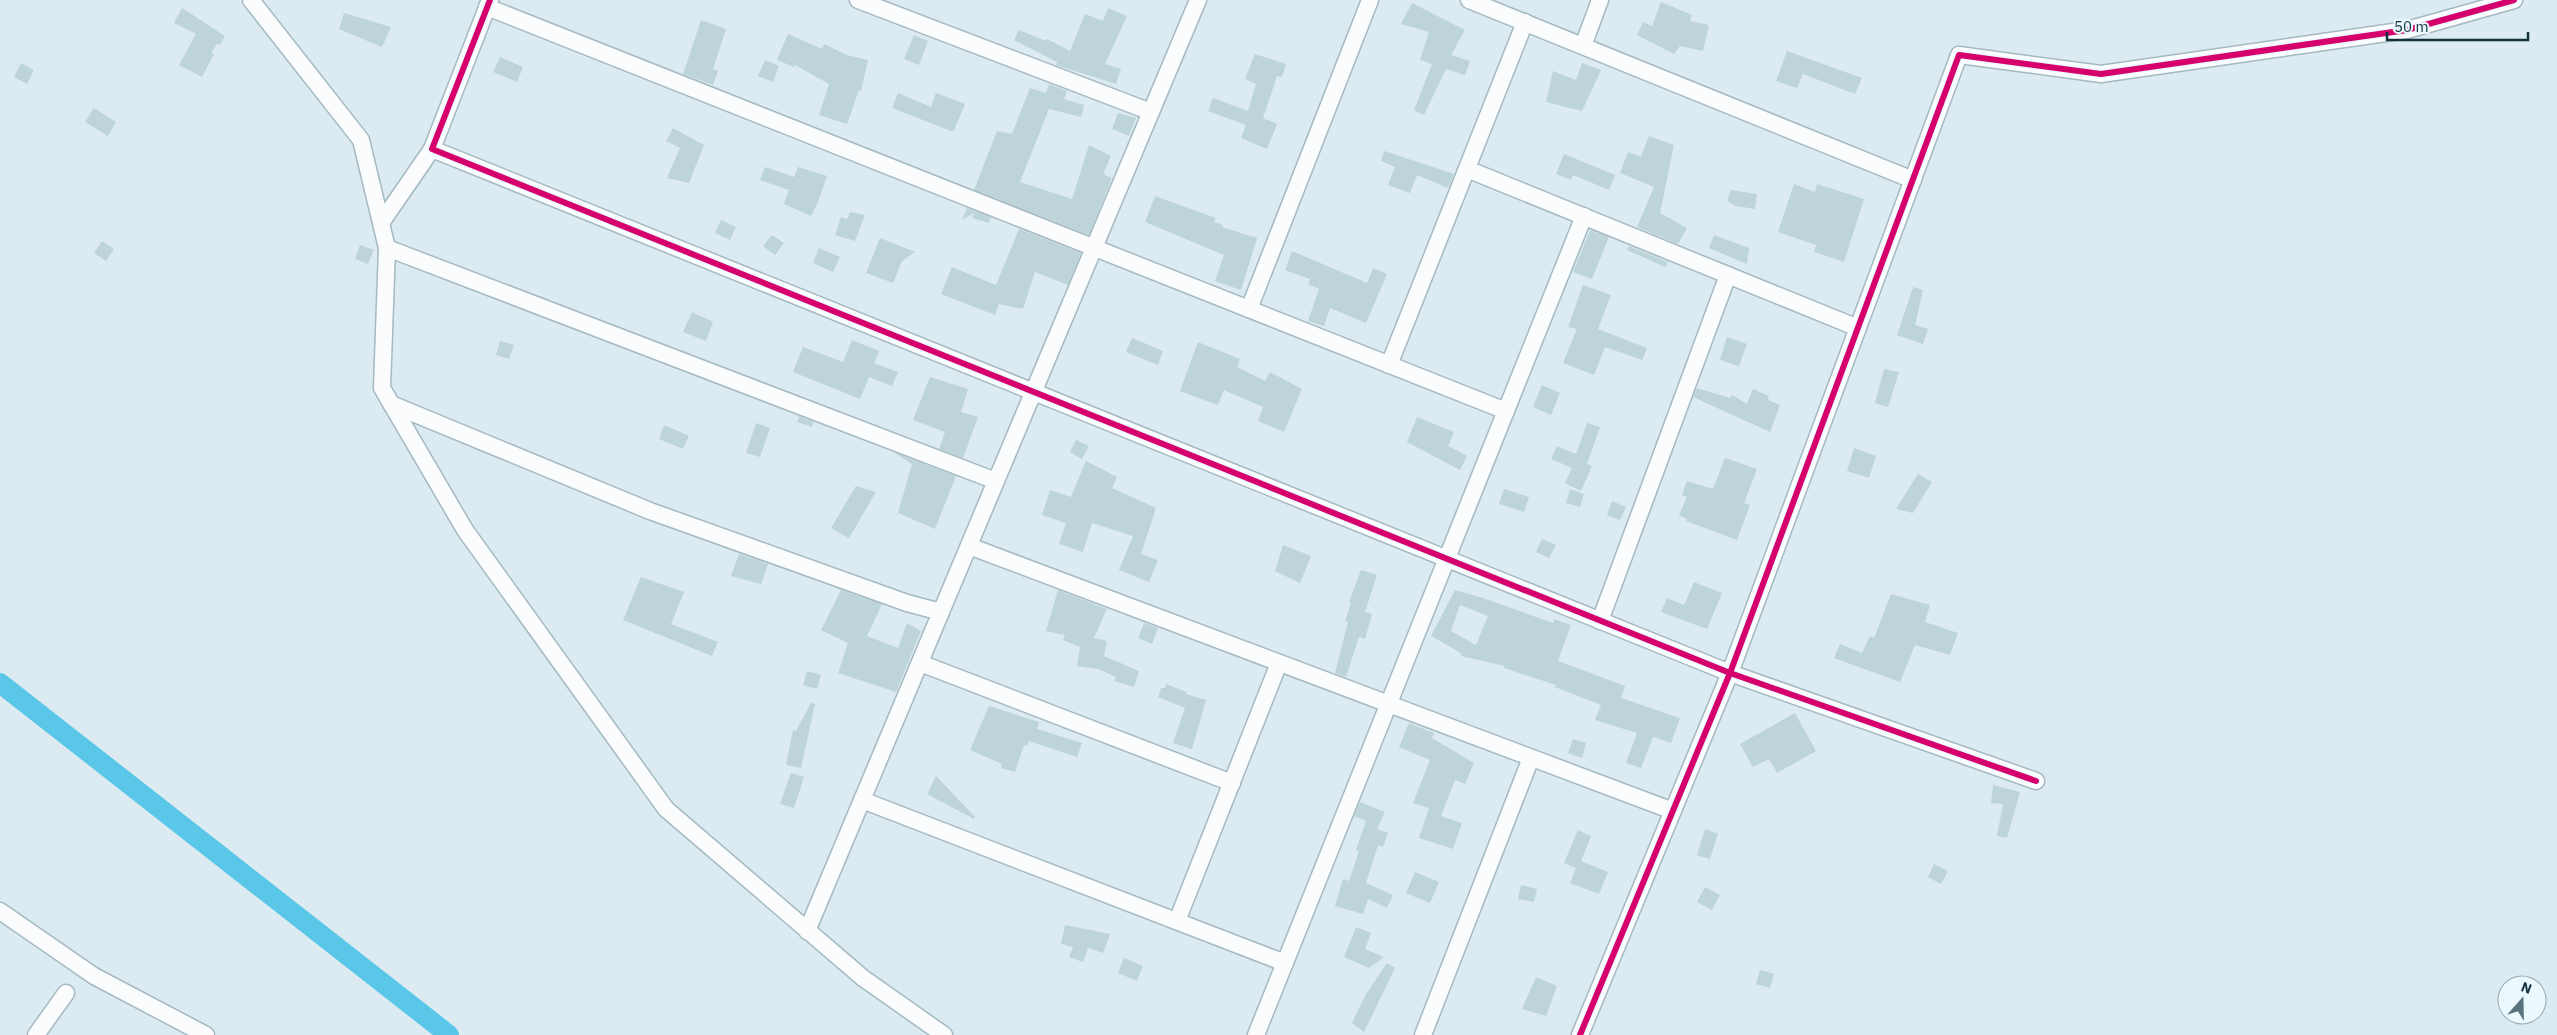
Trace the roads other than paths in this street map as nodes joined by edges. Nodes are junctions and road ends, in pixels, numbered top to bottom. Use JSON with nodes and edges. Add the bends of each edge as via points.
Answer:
{"nodes":[{"id":1,"x":251,"y":0,"type":"edge"},
{"id":2,"x":858,"y":0,"type":"edge"},
{"id":3,"x":1198,"y":0,"type":"edge"},
{"id":4,"x":1370,"y":0,"type":"edge"},
{"id":5,"x":1469,"y":0,"type":"edge"},
{"id":6,"x":1600,"y":0,"type":"edge"},
{"id":7,"x":2514,"y":0,"type":"edge"},
{"id":8,"x":489,"y":4,"type":"edge"},
{"id":9,"x":1525,"y":22,"type":"junction"},
{"id":10,"x":1583,"y":46,"type":"junction"},
{"id":11,"x":1151,"y":112,"type":"junction"},
{"id":12,"x":432,"y":149,"type":"junction"},
{"id":13,"x":1467,"y":169,"type":"junction"},
{"id":14,"x":1913,"y":180,"type":"junction"},
{"id":15,"x":1584,"y":216,"type":"junction"},
{"id":16,"x":381,"y":223,"type":"junction"},
{"id":17,"x":387,"y":248,"type":"junction"},
{"id":18,"x":1094,"y":248,"type":"junction"},
{"id":19,"x":1728,"y":275,"type":"junction"},
{"id":20,"x":1249,"y":309,"type":"junction"},
{"id":21,"x":1858,"y":328,"type":"junction"},
{"id":22,"x":1390,"y":365,"type":"junction"},
{"id":23,"x":1034,"y":392,"type":"junction"},
{"id":24,"x":391,"y":404,"type":"junction"},
{"id":25,"x":1506,"y":411,"type":"junction"},
{"id":26,"x":996,"y":481,"type":"junction"},
{"id":27,"x":969,"y":546,"type":"junction"},
{"id":28,"x":1447,"y":559,"type":"junction"},
{"id":29,"x":941,"y":612,"type":"junction"},
{"id":30,"x":1600,"y":621,"type":"junction"},
{"id":31,"x":920,"y":663,"type":"junction"},
{"id":32,"x":1279,"y":663,"type":"junction"},
{"id":33,"x":1730,"y":673,"type":"junction"},
{"id":34,"x":1388,"y":704,"type":"junction"},
{"id":35,"x":1531,"y":758,"type":"junction"},
{"id":36,"x":2036,"y":781,"type":"dead end"},
{"id":37,"x":1232,"y":783,"type":"junction"},
{"id":38,"x":862,"y":800,"type":"junction"},
{"id":39,"x":1673,"y":811,"type":"junction"},
{"id":40,"x":0,"y":912,"type":"edge"},
{"id":41,"x":1176,"y":921,"type":"junction"},
{"id":42,"x":807,"y":931,"type":"junction"},
{"id":43,"x":1285,"y":962,"type":"junction"},
{"id":44,"x":66,"y":994,"type":"dead end"},
{"id":45,"x":36,"y":1035,"type":"edge"},
{"id":46,"x":206,"y":1035,"type":"edge"},
{"id":47,"x":944,"y":1035,"type":"edge"},
{"id":48,"x":1256,"y":1035,"type":"edge"},
{"id":49,"x":1423,"y":1035,"type":"edge"},
{"id":50,"x":1580,"y":1035,"type":"edge"}],
"edges":[{"from":1,"to":16,"type":"street","via":[[361,140]]},
{"from":2,"to":11,"type":"street"},
{"from":3,"to":11,"type":"street"},
{"from":4,"to":20,"type":"street"},
{"from":5,"to":9,"type":"street"},
{"from":6,"to":10,"type":"street"},
{"from":7,"to":14,"type":"street","via":[[2407,30],[2101,74],[1959,55]]},
{"from":8,"to":12,"type":"street"},
{"from":8,"to":18,"type":"street"},
{"from":9,"to":10,"type":"street"},
{"from":9,"to":13,"type":"street"},
{"from":10,"to":14,"type":"street"},
{"from":11,"to":18,"type":"street"},
{"from":12,"to":16,"type":"street"},
{"from":12,"to":23,"type":"street"},
{"from":13,"to":15,"type":"street"},
{"from":13,"to":22,"type":"street"},
{"from":14,"to":21,"type":"street"},
{"from":15,"to":19,"type":"street"},
{"from":15,"to":25,"type":"street"},
{"from":16,"to":17,"type":"street"},
{"from":17,"to":24,"type":"street","via":[[382,388]]},
{"from":17,"to":26,"type":"street"},
{"from":18,"to":20,"type":"street"},
{"from":18,"to":23,"type":"street"},
{"from":19,"to":21,"type":"street"},
{"from":19,"to":30,"type":"street"},
{"from":20,"to":22,"type":"street"},
{"from":21,"to":33,"type":"street"},
{"from":22,"to":25,"type":"street"},
{"from":23,"to":26,"type":"street"},
{"from":23,"to":28,"type":"street"},
{"from":24,"to":29,"type":"street","via":[[650,510],[907,603]]},
{"from":24,"to":42,"type":"street","via":[[465,530],[666,809]]},
{"from":25,"to":28,"type":"street"},
{"from":26,"to":27,"type":"street"},
{"from":27,"to":29,"type":"street"},
{"from":27,"to":32,"type":"street"},
{"from":28,"to":30,"type":"street"},
{"from":28,"to":34,"type":"street"},
{"from":29,"to":31,"type":"street"},
{"from":30,"to":33,"type":"street"},
{"from":31,"to":37,"type":"street"},
{"from":31,"to":38,"type":"street"},
{"from":32,"to":34,"type":"street"},
{"from":32,"to":37,"type":"street"},
{"from":33,"to":36,"type":"street"},
{"from":33,"to":39,"type":"street"},
{"from":34,"to":35,"type":"street"},
{"from":34,"to":43,"type":"street"},
{"from":35,"to":39,"type":"street"},
{"from":35,"to":49,"type":"street"},
{"from":37,"to":41,"type":"street"},
{"from":38,"to":41,"type":"street"},
{"from":38,"to":42,"type":"street"},
{"from":39,"to":50,"type":"street"},
{"from":40,"to":46,"type":"street","via":[[94,976]]},
{"from":41,"to":43,"type":"street"},
{"from":42,"to":47,"type":"street","via":[[863,978]]},
{"from":43,"to":48,"type":"street"},
{"from":44,"to":45,"type":"street"}]}
